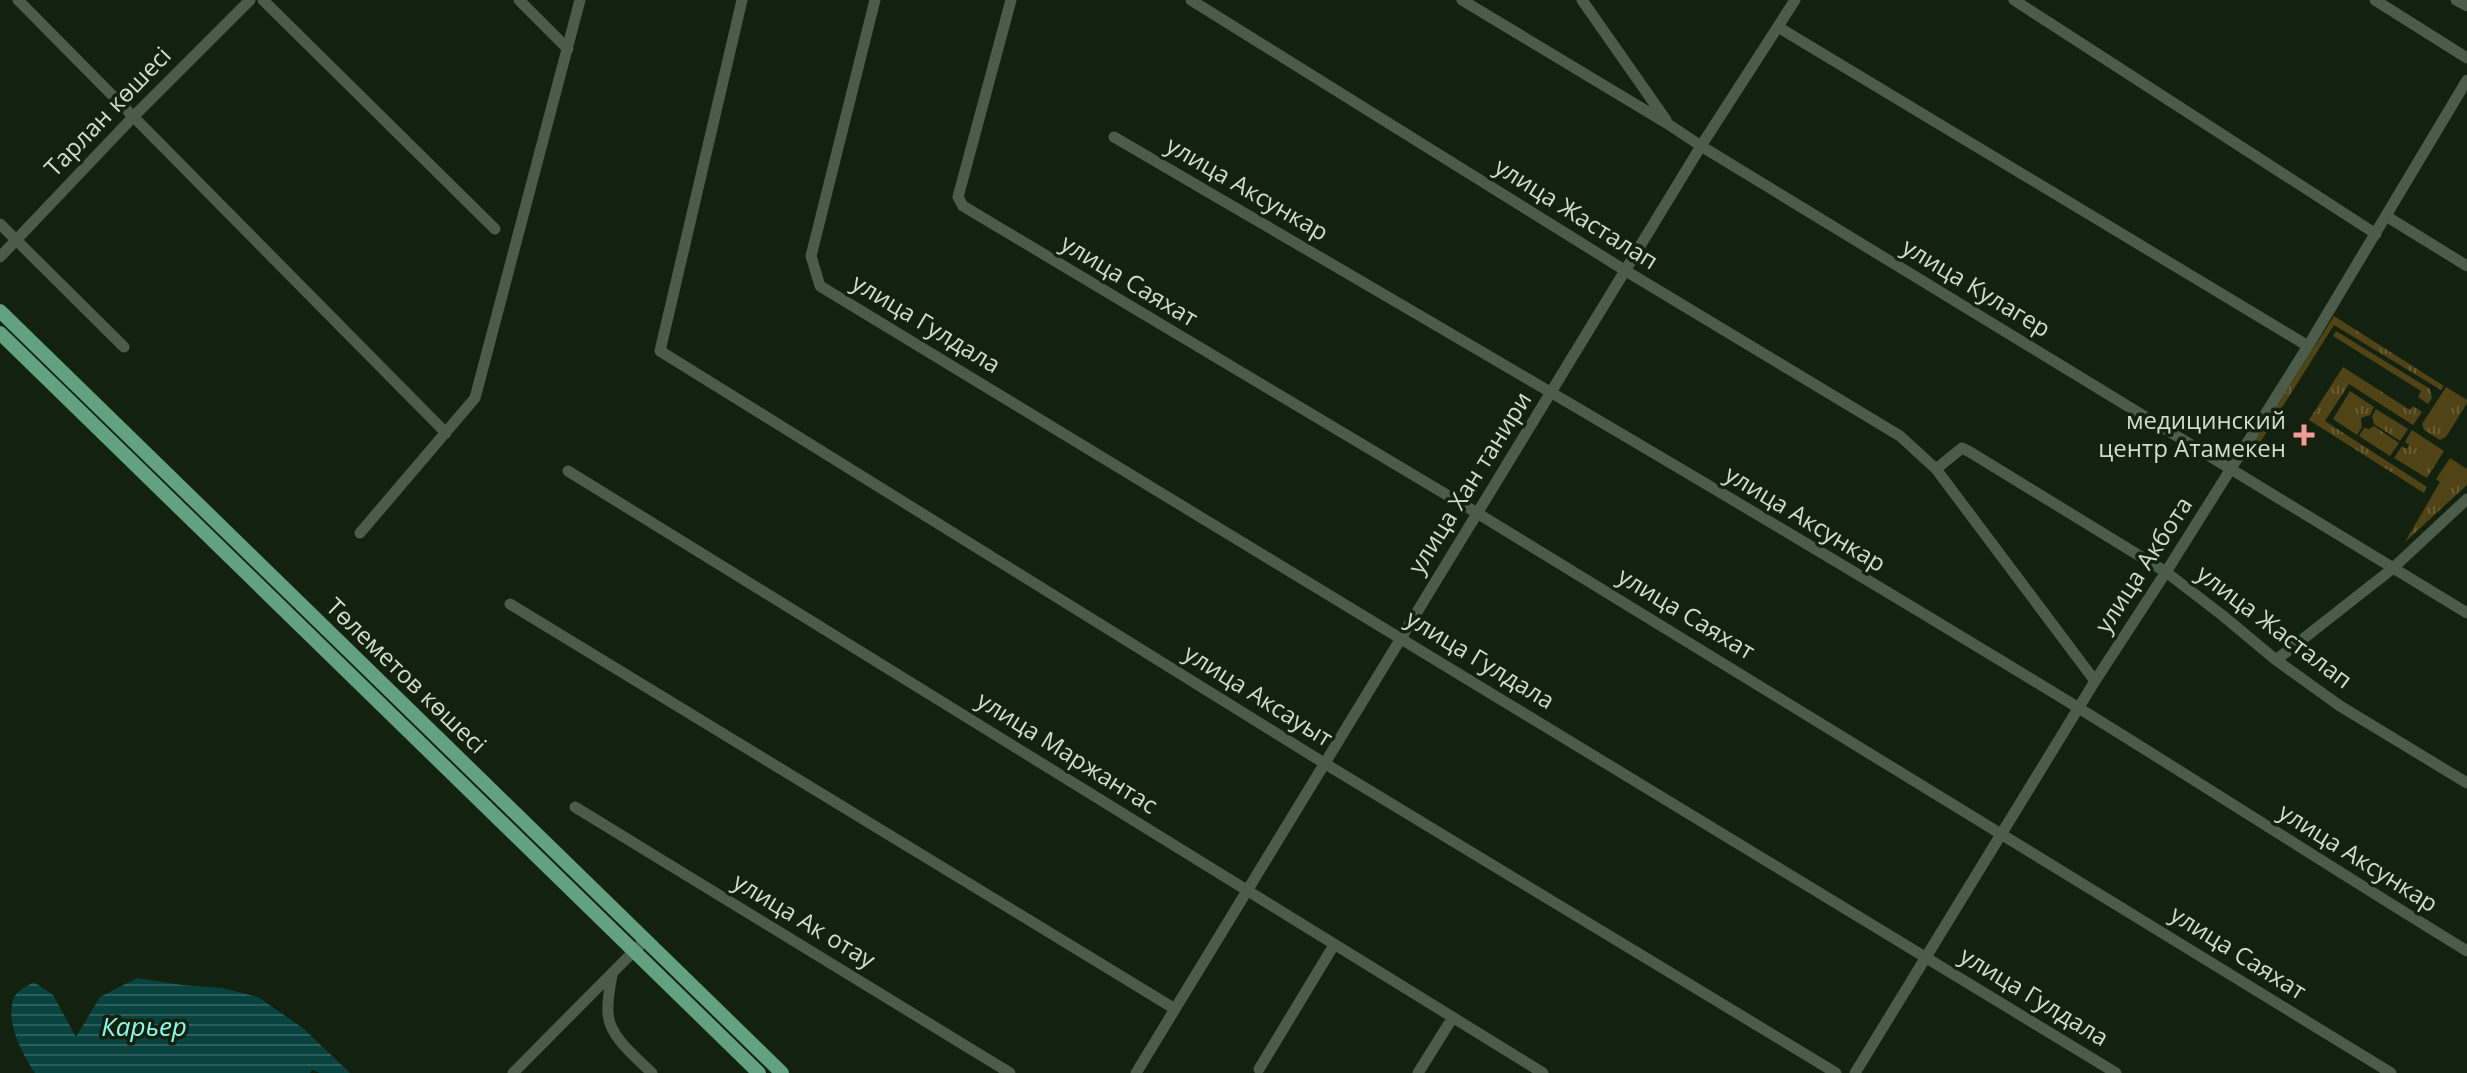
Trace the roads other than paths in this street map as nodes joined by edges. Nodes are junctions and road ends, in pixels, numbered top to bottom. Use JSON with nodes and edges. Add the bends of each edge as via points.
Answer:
{"nodes":[{"id":1,"x":18,"y":0,"type":"edge"},
{"id":2,"x":250,"y":0,"type":"edge"},
{"id":3,"x":263,"y":0,"type":"edge"},
{"id":4,"x":519,"y":0,"type":"edge"},
{"id":5,"x":580,"y":0,"type":"edge"},
{"id":6,"x":742,"y":0,"type":"edge"},
{"id":7,"x":875,"y":0,"type":"edge"},
{"id":8,"x":1011,"y":0,"type":"edge"},
{"id":9,"x":1191,"y":0,"type":"edge"},
{"id":10,"x":1462,"y":0,"type":"edge"},
{"id":11,"x":1582,"y":0,"type":"edge"},
{"id":12,"x":2014,"y":0,"type":"edge"},
{"id":13,"x":2375,"y":0,"type":"edge"},
{"id":14,"x":2456,"y":0,"type":"edge"},
{"id":15,"x":1793,"y":1,"type":"edge"},
{"id":16,"x":2467,"y":6,"type":"edge"},
{"id":17,"x":1778,"y":27,"type":"junction"},
{"id":18,"x":568,"y":49,"type":"junction"},
{"id":19,"x":2467,"y":58,"type":"edge"},
{"id":20,"x":2467,"y":80,"type":"edge"},
{"id":21,"x":133,"y":117,"type":"junction"},
{"id":22,"x":1668,"y":124,"type":"junction"},
{"id":23,"x":1114,"y":137,"type":"dead end"},
{"id":24,"x":1701,"y":146,"type":"junction"},
{"id":25,"x":2386,"y":216,"type":"junction"},
{"id":26,"x":0,"y":224,"type":"edge"},
{"id":27,"x":495,"y":229,"type":"dead end"},
{"id":28,"x":2376,"y":234,"type":"junction"},
{"id":29,"x":15,"y":241,"type":"junction"},
{"id":30,"x":0,"y":257,"type":"edge"},
{"id":31,"x":2467,"y":266,"type":"edge"},
{"id":32,"x":1626,"y":271,"type":"junction"},
{"id":33,"x":0,"y":311,"type":"edge"},
{"id":34,"x":0,"y":333,"type":"edge"},
{"id":35,"x":2308,"y":346,"type":"junction"},
{"id":36,"x":124,"y":347,"type":"dead end"},
{"id":37,"x":1552,"y":393,"type":"junction"},
{"id":38,"x":446,"y":433,"type":"junction"},
{"id":39,"x":1936,"y":469,"type":"junction"},
{"id":40,"x":2231,"y":470,"type":"junction"},
{"id":41,"x":568,"y":471,"type":"dead end"},
{"id":42,"x":2467,"y":499,"type":"edge"},
{"id":43,"x":1477,"y":513,"type":"junction"},
{"id":44,"x":360,"y":533,"type":"dead end"},
{"id":45,"x":2392,"y":569,"type":"junction"},
{"id":46,"x":2166,"y":572,"type":"junction"},
{"id":47,"x":510,"y":604,"type":"dead end"},
{"id":48,"x":2467,"y":613,"type":"edge"},
{"id":49,"x":1400,"y":637,"type":"junction"},
{"id":50,"x":2276,"y":660,"type":"junction"},
{"id":51,"x":2095,"y":681,"type":"junction"},
{"id":52,"x":2078,"y":708,"type":"junction"},
{"id":53,"x":1324,"y":763,"type":"junction"},
{"id":54,"x":2467,"y":783,"type":"edge"},
{"id":55,"x":575,"y":807,"type":"dead end"},
{"id":56,"x":2001,"y":833,"type":"junction"},
{"id":57,"x":1248,"y":889,"type":"junction"},
{"id":58,"x":646,"y":939,"type":"junction"},
{"id":59,"x":1334,"y":945,"type":"junction"},
{"id":60,"x":635,"y":951,"type":"junction"},
{"id":61,"x":2467,"y":951,"type":"edge"},
{"id":62,"x":1926,"y":957,"type":"junction"},
{"id":63,"x":612,"y":974,"type":"junction"},
{"id":64,"x":1175,"y":1009,"type":"junction"},
{"id":65,"x":1453,"y":1017,"type":"junction"},
{"id":66,"x":1259,"y":1069,"type":"dead end"},
{"id":67,"x":513,"y":1073,"type":"edge"},
{"id":68,"x":652,"y":1073,"type":"edge"},
{"id":69,"x":759,"y":1073,"type":"edge"},
{"id":70,"x":782,"y":1073,"type":"edge"},
{"id":71,"x":1010,"y":1073,"type":"edge"},
{"id":72,"x":1136,"y":1073,"type":"edge"},
{"id":73,"x":1418,"y":1073,"type":"edge"},
{"id":74,"x":1543,"y":1073,"type":"edge"},
{"id":75,"x":1836,"y":1073,"type":"edge"},
{"id":76,"x":1855,"y":1073,"type":"edge"},
{"id":77,"x":2116,"y":1073,"type":"edge"},
{"id":78,"x":2391,"y":1073,"type":"edge"}],
"edges":[{"from":1,"to":21,"type":"street"},
{"from":2,"to":21,"type":"street","name":"Тарлан көшесі"},
{"from":3,"to":27,"type":"street"},
{"from":4,"to":18,"type":"street"},
{"from":5,"to":18,"type":"street"},
{"from":6,"to":53,"type":"street","name":"улица Аксауыт","via":[[660,351]]},
{"from":7,"to":49,"type":"street","name":"улица Гулдала","via":[[811,256],[820,286]]},
{"from":8,"to":43,"type":"street","name":"улица Саяхат","via":[[958,197],[963,206]]},
{"from":9,"to":32,"type":"street","name":"улица Жасталап"},
{"from":10,"to":22,"type":"street","name":"улица Кулагер"},
{"from":11,"to":22,"type":"street"},
{"from":12,"to":28,"type":"street"},
{"from":13,"to":19,"type":"street"},
{"from":14,"to":16,"type":"street"},
{"from":15,"to":17,"type":"street","name":"улица Хан танири"},
{"from":17,"to":24,"type":"street","name":"улица Хан танири"},
{"from":17,"to":35,"type":"street"},
{"from":18,"to":38,"type":"street","via":[[475,398]]},
{"from":20,"to":25,"type":"street","name":"улица Акбота"},
{"from":21,"to":29,"type":"street","name":"Тарлан көшесі"},
{"from":21,"to":38,"type":"street"},
{"from":22,"to":24,"type":"street","name":"улица Кулагер"},
{"from":23,"to":37,"type":"street","name":"улица Аксункар"},
{"from":24,"to":32,"type":"street","name":"улица Хан танири"},
{"from":24,"to":40,"type":"street","name":"улица Кулагер"},
{"from":25,"to":28,"type":"street","name":"улица Акбота"},
{"from":25,"to":31,"type":"street"},
{"from":26,"to":29,"type":"street"},
{"from":28,"to":35,"type":"street","name":"улица Акбота"},
{"from":29,"to":30,"type":"street","name":"Тарлан көшесі"},
{"from":29,"to":36,"type":"street"},
{"from":32,"to":37,"type":"street","name":"улица Хан танири"},
{"from":32,"to":39,"type":"street","name":"улица Жасталап","via":[[1900,436]]},
{"from":33,"to":58,"type":"main road","name":"Төлеметов көшесі"},
{"from":34,"to":60,"type":"main road","name":"Төлеметов көшесі"},
{"from":35,"to":40,"type":"street","name":"улица Акбота"},
{"from":37,"to":43,"type":"street","name":"улица Хан танири"},
{"from":37,"to":52,"type":"street","name":"улица Аксункар"},
{"from":38,"to":44,"type":"street"},
{"from":39,"to":46,"type":"street","name":"улица Жасталап","via":[[1962,448]]},
{"from":39,"to":51,"type":"street","name":"улица Жасталап"},
{"from":40,"to":45,"type":"street","name":"улица Кулагер"},
{"from":40,"to":46,"type":"street","name":"улица Акбота"},
{"from":41,"to":57,"type":"street","name":"улица Маржантас"},
{"from":42,"to":45,"type":"street"},
{"from":43,"to":49,"type":"street","name":"улица Хан танири"},
{"from":43,"to":56,"type":"street","name":"улица Саяхат"},
{"from":45,"to":48,"type":"street","name":"улица Кулагер"},
{"from":45,"to":50,"type":"street"},
{"from":46,"to":50,"type":"street","name":"улица Жасталап"},
{"from":46,"to":51,"type":"street","name":"улица Акбота"},
{"from":47,"to":64,"type":"street"},
{"from":49,"to":53,"type":"street","name":"улица Хан танири"},
{"from":49,"to":62,"type":"street","name":"улица Гулдала"},
{"from":50,"to":54,"type":"street","name":"улица Жасталап","via":[[2340,706]]},
{"from":51,"to":52,"type":"street","name":"улица Акбота"},
{"from":52,"to":56,"type":"street","name":"улица Акбота"},
{"from":52,"to":61,"type":"street","name":"улица Аксункар"},
{"from":53,"to":57,"type":"street","name":"улица Хан танири"},
{"from":53,"to":75,"type":"street","name":"улица Аксауыт"},
{"from":55,"to":71,"type":"street","name":"улица Ак отау"},
{"from":56,"to":62,"type":"street","name":"улица Акбота"},
{"from":56,"to":78,"type":"street","name":"улица Саяхат"},
{"from":57,"to":59,"type":"street","name":"улица Маржантас"},
{"from":57,"to":64,"type":"street","name":"улица Хан танири"},
{"from":58,"to":60,"type":"street"},
{"from":58,"to":70,"type":"main road","name":"Төлеметов көшесі"},
{"from":59,"to":65,"type":"street","name":"улица Маржантас"},
{"from":59,"to":66,"type":"street"},
{"from":60,"to":63,"type":"street"},
{"from":60,"to":69,"type":"main road","name":"Төлеметов көшесі"},
{"from":62,"to":76,"type":"street","name":"улица Акбота"},
{"from":62,"to":77,"type":"street","name":"улица Гулдала"},
{"from":63,"to":67,"type":"street"},
{"from":63,"to":68,"type":"street","via":[[610,1024]]},
{"from":64,"to":72,"type":"street","name":"улица Хан танири"},
{"from":65,"to":73,"type":"street"},
{"from":65,"to":74,"type":"street","name":"улица Маржантас"}]}
